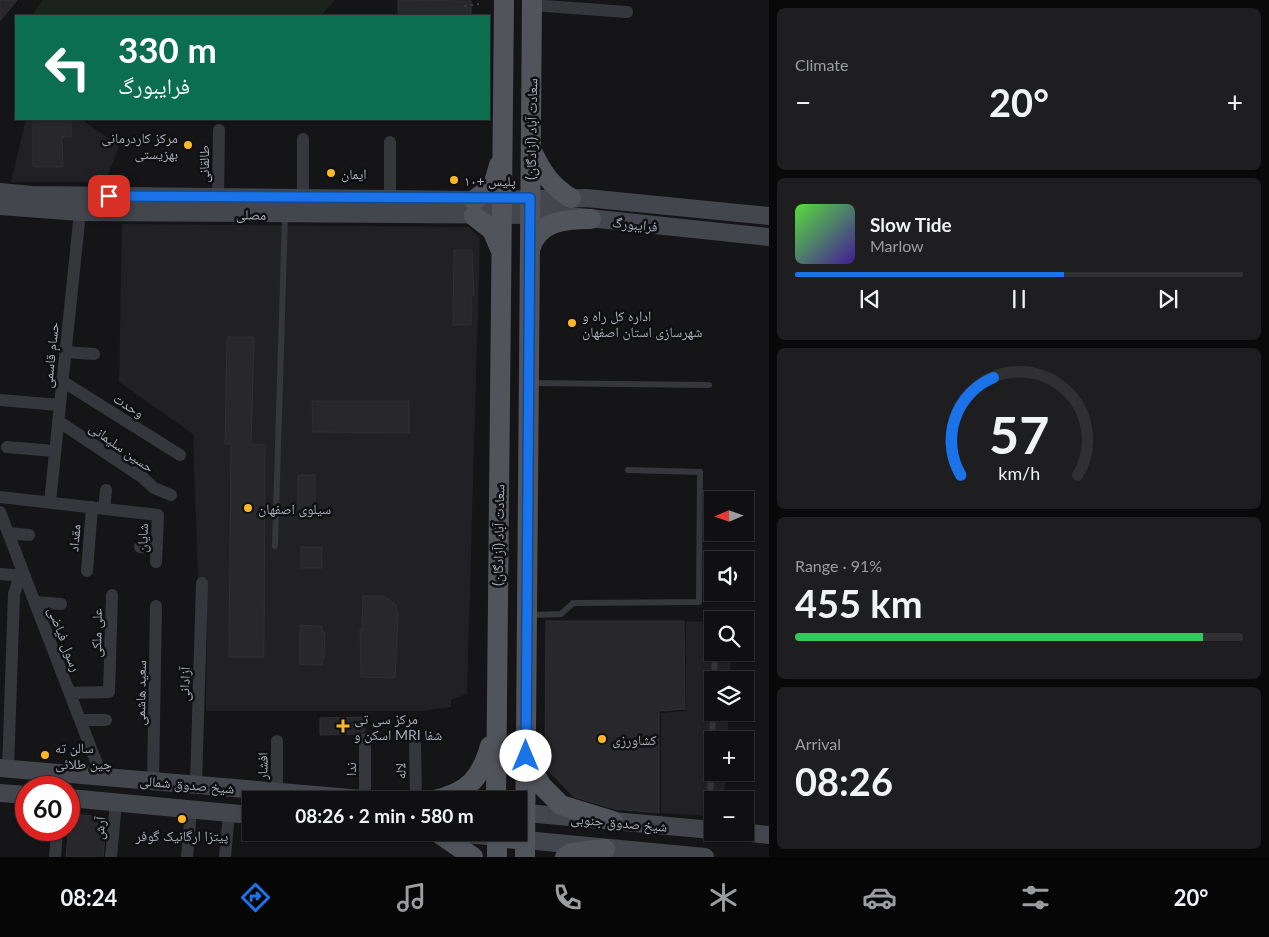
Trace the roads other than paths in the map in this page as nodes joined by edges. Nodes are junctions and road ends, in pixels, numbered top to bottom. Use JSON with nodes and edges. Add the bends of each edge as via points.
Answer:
{"nodes":[{"id":1,"x":504,"y":0,"type":"edge"},
{"id":2,"x":532,"y":3,"type":"edge"},
{"id":3,"x":627,"y":12,"type":"dead end"},
{"id":4,"x":218,"y":130,"type":"dead end"},
{"id":5,"x":303,"y":139,"type":"dead end"},
{"id":6,"x":390,"y":142,"type":"dead end"},
{"id":7,"x":530,"y":148,"type":"junction"},
{"id":8,"x":502,"y":156,"type":"junction"},
{"id":9,"x":0,"y":192,"type":"edge"},
{"id":10,"x":218,"y":197,"type":"junction"},
{"id":11,"x":303,"y":198,"type":"junction"},
{"id":12,"x":571,"y":198,"type":"junction"},
{"id":13,"x":390,"y":199,"type":"junction"},
{"id":14,"x":0,"y":206,"type":"edge"},
{"id":15,"x":285,"y":206,"type":"junction"},
{"id":16,"x":530,"y":207,"type":"junction"},
{"id":17,"x":474,"y":208,"type":"junction"},
{"id":18,"x":501,"y":208,"type":"junction"},
{"id":19,"x":80,"y":212,"type":"junction"},
{"id":20,"x":769,"y":216,"type":"edge"},
{"id":21,"x":591,"y":218,"type":"junction"},
{"id":22,"x":769,"y":237,"type":"edge"},
{"id":23,"x":502,"y":252,"type":"junction"},
{"id":24,"x":529,"y":254,"type":"junction"},
{"id":25,"x":65,"y":352,"type":"junction"},
{"id":26,"x":94,"y":354,"type":"dead end"},
{"id":27,"x":62,"y":381,"type":"junction"},
{"id":28,"x":528,"y":383,"type":"junction"},
{"id":29,"x":709,"y":385,"type":"dead end"},
{"id":30,"x":0,"y":400,"type":"edge"},
{"id":31,"x":60,"y":405,"type":"junction"},
{"id":32,"x":58,"y":421,"type":"junction"},
{"id":33,"x":7,"y":447,"type":"dead end"},
{"id":34,"x":55,"y":451,"type":"junction"},
{"id":35,"x":180,"y":455,"type":"dead end"},
{"id":36,"x":628,"y":470,"type":"dead end"},
{"id":37,"x":106,"y":490,"type":"dead end"},
{"id":38,"x":171,"y":495,"type":"dead end"},
{"id":39,"x":0,"y":497,"type":"edge"},
{"id":40,"x":50,"y":502,"type":"junction"},
{"id":41,"x":98,"y":508,"type":"junction"},
{"id":42,"x":0,"y":512,"type":"edge"},
{"id":43,"x":8,"y":533,"type":"junction"},
{"id":44,"x":29,"y":535,"type":"dead end"},
{"id":45,"x":275,"y":546,"type":"dead end"},
{"id":46,"x":140,"y":547,"type":"dead end"},
{"id":47,"x":156,"y":548,"type":"junction"},
{"id":48,"x":156,"y":562,"type":"dead end"},
{"id":49,"x":87,"y":571,"type":"dead end"},
{"id":50,"x":0,"y":574,"type":"edge"},
{"id":51,"x":25,"y":576,"type":"junction"},
{"id":52,"x":202,"y":584,"type":"dead end"},
{"id":53,"x":112,"y":595,"type":"dead end"},
{"id":54,"x":35,"y":602,"type":"junction"},
{"id":55,"x":61,"y":604,"type":"dead end"},
{"id":56,"x":156,"y":606,"type":"dead end"},
{"id":57,"x":0,"y":613,"type":"edge"},
{"id":58,"x":14,"y":614,"type":"junction"},
{"id":59,"x":527,"y":615,"type":"junction"},
{"id":60,"x":6,"y":655,"type":"edge"},
{"id":61,"x":70,"y":693,"type":"junction"},
{"id":62,"x":5,"y":701,"type":"edge"},
{"id":63,"x":496,"y":707,"type":"junction"},
{"id":64,"x":80,"y":720,"type":"junction"},
{"id":65,"x":106,"y":720,"type":"dead end"},
{"id":66,"x":713,"y":721,"type":"edge"},
{"id":67,"x":364,"y":739,"type":"dead end"},
{"id":68,"x":278,"y":742,"type":"dead end"},
{"id":69,"x":415,"y":742,"type":"dead end"},
{"id":70,"x":526,"y":756,"type":"junction"},
{"id":71,"x":4,"y":768,"type":"edge"},
{"id":72,"x":102,"y":777,"type":"junction"},
{"id":73,"x":153,"y":781,"type":"junction"},
{"id":74,"x":196,"y":785,"type":"junction"},
{"id":75,"x":265,"y":791,"type":"edge"},
{"id":76,"x":277,"y":791,"type":"edge"},
{"id":77,"x":368,"y":791,"type":"edge"},
{"id":78,"x":416,"y":791,"type":"edge"},
{"id":79,"x":460,"y":791,"type":"edge"},
{"id":80,"x":496,"y":791,"type":"edge"},
{"id":81,"x":524,"y":791,"type":"edge"},
{"id":82,"x":712,"y":791,"type":"edge"},
{"id":83,"x":0,"y":793,"type":"edge"},
{"id":84,"x":15,"y":794,"type":"edge"},
{"id":85,"x":80,"y":799,"type":"edge"},
{"id":86,"x":116,"y":803,"type":"junction"},
{"id":87,"x":191,"y":810,"type":"junction"},
{"id":88,"x":229,"y":813,"type":"junction"},
{"id":89,"x":527,"y":813,"type":"edge"},
{"id":90,"x":242,"y":814,"type":"edge"},
{"id":91,"x":613,"y":821,"type":"junction"},
{"id":92,"x":704,"y":829,"type":"edge"},
{"id":93,"x":754,"y":833,"type":"edge"},
{"id":94,"x":769,"y":835,"type":"edge"},
{"id":95,"x":56,"y":841,"type":"edge"},
{"id":96,"x":450,"y":841,"type":"edge"},
{"id":97,"x":497,"y":842,"type":"edge"},
{"id":98,"x":525,"y":848,"type":"edge"},
{"id":99,"x":606,"y":849,"type":"junction"},
{"id":100,"x":55,"y":857,"type":"edge"},
{"id":101,"x":111,"y":857,"type":"edge"},
{"id":102,"x":187,"y":857,"type":"edge"},
{"id":103,"x":225,"y":857,"type":"edge"},
{"id":104,"x":473,"y":857,"type":"edge"},
{"id":105,"x":565,"y":857,"type":"edge"},
{"id":106,"x":705,"y":857,"type":"edge"}],
"edges":[{"from":1,"to":8,"type":"main road","name":"سعادت آباد (آزادگان)","via":[[500,98]]},
{"from":2,"to":3,"type":"street"},
{"from":2,"to":7,"type":"main road","name":"سعادت آباد (آزادگان)"},
{"from":4,"to":10,"type":"street","name":"طالقانی"},
{"from":5,"to":11,"type":"street"},
{"from":6,"to":13,"type":"street"},
{"from":7,"to":12,"type":"main road","via":[[543,174]]},
{"from":7,"to":16,"type":"main road","name":"سعادت آباد (آزادگان)"},
{"from":8,"to":17,"type":"main road","via":[[492,186]]},
{"from":8,"to":18,"type":"main road","name":"سعادت آباد (آزادگان)"},
{"from":9,"to":10,"type":"main road","name":"مصلی"},
{"from":10,"to":15,"type":"main road","name":"مصلی"},
{"from":11,"to":13,"type":"main road","name":"مصلی"},
{"from":11,"to":15,"type":"main road","name":"مصلی"},
{"from":12,"to":16,"type":"main road","name":"فرایبورگ"},
{"from":12,"to":20,"type":"main road","name":"فرایبورگ"},
{"from":13,"to":17,"type":"main road","name":"مصلی"},
{"from":14,"to":19,"type":"main road","name":"مصلی"},
{"from":15,"to":17,"type":"main road","name":"مصلی"},
{"from":15,"to":19,"type":"main road","name":"مصلی"},
{"from":15,"to":45,"type":"lane"},
{"from":16,"to":18,"type":"main road","name":"فرایبورگ"},
{"from":16,"to":21,"type":"main road","name":"فرایبورگ"},
{"from":16,"to":24,"type":"main road","name":"سعادت آباد (آزادگان)"},
{"from":17,"to":18,"type":"main road","name":"مصلی"},
{"from":17,"to":23,"type":"main road","via":[[492,230]]},
{"from":18,"to":23,"type":"main road","name":"سعادت آباد (آزادگان)"},
{"from":19,"to":25,"type":"street","name":"حسام قاسمی"},
{"from":21,"to":22,"type":"main road","name":"فرایبورگ"},
{"from":21,"to":24,"type":"main road","via":[[552,223],[538,232]]},
{"from":23,"to":63,"type":"main road","name":"سعادت آباد (آزادگان)"},
{"from":24,"to":28,"type":"main road","name":"سعادت آباد (آزادگان)"},
{"from":25,"to":26,"type":"street"},
{"from":25,"to":27,"type":"street","name":"حسام قاسمی"},
{"from":27,"to":31,"type":"street","name":"حسام قاسمی"},
{"from":27,"to":35,"type":"street","name":"وحدت"},
{"from":28,"to":29,"type":"lane"},
{"from":28,"to":59,"type":"main road","name":"سعادت آباد (آزادگان)"},
{"from":30,"to":31,"type":"street"},
{"from":31,"to":32,"type":"street","name":"حسام قاسمی"},
{"from":32,"to":34,"type":"street","name":"حسام قاسمی"},
{"from":32,"to":38,"type":"street","name":"حسین سلیمانی","via":[[154,488]]},
{"from":33,"to":34,"type":"street"},
{"from":34,"to":40,"type":"street","name":"حسام قاسمی"},
{"from":36,"to":59,"type":"lane","via":[[700,472],[698,602],[573,603],[561,614]]},
{"from":37,"to":41,"type":"street","name":"مقداد"},
{"from":39,"to":40,"type":"street"},
{"from":40,"to":41,"type":"street"},
{"from":41,"to":47,"type":"street","name":"شایان","via":[[158,515]]},
{"from":41,"to":49,"type":"street","name":"مقداد"},
{"from":42,"to":43,"type":"street","name":"رسول فیاضی"},
{"from":43,"to":44,"type":"street"},
{"from":43,"to":51,"type":"street","name":"رسول فیاضی"},
{"from":46,"to":47,"type":"street"},
{"from":47,"to":48,"type":"street","name":"شایان"},
{"from":50,"to":51,"type":"street"},
{"from":51,"to":54,"type":"street","name":"رسول فیاضی"},
{"from":51,"to":58,"type":"street","via":[[18,582],[14,594]]},
{"from":52,"to":74,"type":"street","name":"آزادانی"},
{"from":53,"to":61,"type":"street","name":"علی ملکی","via":[[109,692]]},
{"from":54,"to":55,"type":"street"},
{"from":54,"to":61,"type":"street","name":"رسول فیاضی"},
{"from":56,"to":73,"type":"street","name":"سعید هاشمی"},
{"from":57,"to":58,"type":"street"},
{"from":58,"to":60,"type":"street"},
{"from":59,"to":70,"type":"main road","name":"سعادت آباد (آزادگان)"},
{"from":60,"to":62,"type":"street"},
{"from":61,"to":64,"type":"street","name":"رسول فیاضی"},
{"from":62,"to":71,"type":"street"},
{"from":63,"to":79,"type":"main road","via":[[483,769]]},
{"from":63,"to":80,"type":"main road","name":"سعادت آباد (آزادگان)"},
{"from":64,"to":65,"type":"street"},
{"from":64,"to":72,"type":"street","name":"رسول فیاضی"},
{"from":66,"to":82,"type":"lane"},
{"from":67,"to":77,"type":"street","name":"ندا"},
{"from":68,"to":76,"type":"street","name":"افشار"},
{"from":69,"to":78,"type":"street","name":"لاله"},
{"from":70,"to":81,"type":"main road","name":"سعادت آباد (آزادگان)"},
{"from":70,"to":91,"type":"main road","via":[[541,785],[561,805]]},
{"from":71,"to":72,"type":"main road","name":"شیخ صدوق شمالی"},
{"from":72,"to":73,"type":"main road","name":"شیخ صدوق شمالی"},
{"from":73,"to":74,"type":"main road","name":"شیخ صدوق شمالی"},
{"from":74,"to":75,"type":"main road","name":"شیخ صدوق شمالی"},
{"from":83,"to":84,"type":"main road"},
{"from":85,"to":86,"type":"main road","name":"شیخ صدوق شمالی"},
{"from":86,"to":87,"type":"main road","name":"شیخ صدوق شمالی"},
{"from":86,"to":101,"type":"street","name":"آرش"},
{"from":87,"to":88,"type":"main road","name":"شیخ صدوق شمالی"},
{"from":87,"to":102,"type":"street"},
{"from":88,"to":90,"type":"main road","name":"شیخ صدوق شمالی"},
{"from":88,"to":103,"type":"street"},
{"from":89,"to":91,"type":"main road","name":"شیخ صدوق جنوبی"},
{"from":91,"to":92,"type":"main road","name":"شیخ صدوق جنوبی"},
{"from":93,"to":94,"type":"main road"},
{"from":95,"to":100,"type":"street"},
{"from":96,"to":104,"type":"main road"},
{"from":97,"to":98,"type":"main road"},
{"from":98,"to":99,"type":"main road","name":"شیخ صدوق جنوبی"},
{"from":99,"to":105,"type":"main road"},
{"from":99,"to":106,"type":"main road","name":"شیخ صدوق جنوبی"}]}
